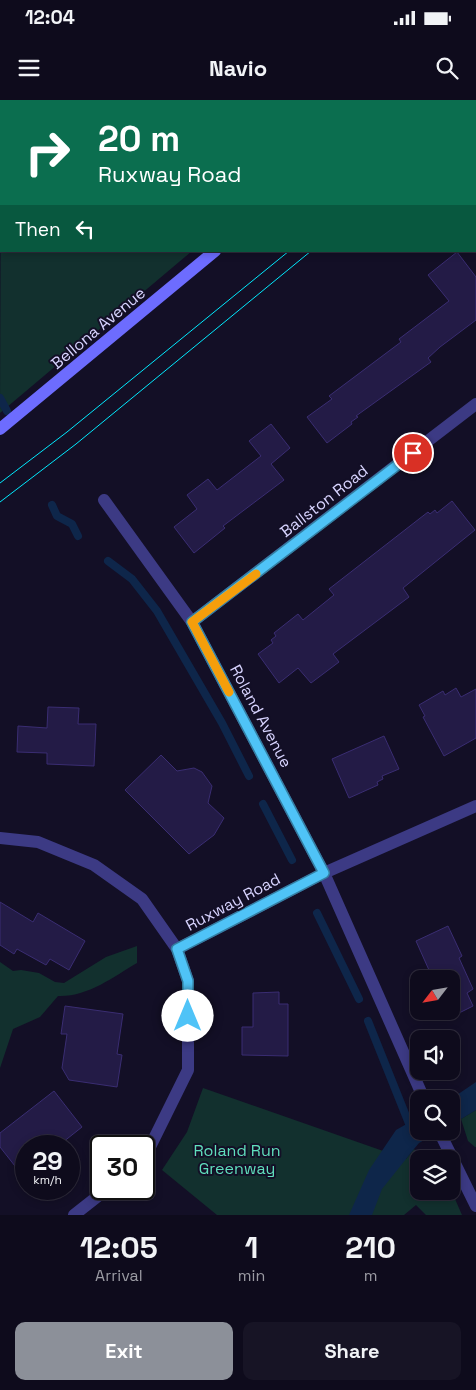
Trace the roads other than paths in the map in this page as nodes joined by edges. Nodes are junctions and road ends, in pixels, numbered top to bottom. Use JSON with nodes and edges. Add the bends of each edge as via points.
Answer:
{"nodes":[{"id":1,"x":215,"y":252,"type":"edge"},
{"id":2,"x":476,"y":404,"type":"edge"},
{"id":3,"x":0,"y":429,"type":"edge"},
{"id":4,"x":104,"y":500,"type":"dead end"},
{"id":5,"x":192,"y":622,"type":"junction"},
{"id":6,"x":476,"y":806,"type":"edge"},
{"id":7,"x":0,"y":838,"type":"edge"},
{"id":8,"x":324,"y":873,"type":"junction"},
{"id":9,"x":177,"y":949,"type":"junction"},
{"id":10,"x":420,"y":1090,"type":"edge"},
{"id":11,"x":155,"y":1137,"type":"edge"},
{"id":12,"x":443,"y":1140,"type":"edge"},
{"id":13,"x":93,"y":1200,"type":"edge"},
{"id":14,"x":476,"y":1206,"type":"edge"},
{"id":15,"x":74,"y":1215,"type":"edge"}],
"edges":[{"from":1,"to":3,"type":"street","name":"Bellona Avenue"},
{"from":2,"to":5,"type":"street","name":"Ballston Road"},
{"from":4,"to":5,"type":"street","name":"Roland Avenue"},
{"from":5,"to":8,"type":"street","name":"Roland Avenue"},
{"from":6,"to":8,"type":"street","name":"Ruxway Road"},
{"from":7,"to":9,"type":"street","name":"Ruxway Road","via":[[38,842],[94,865],[142,899]]},
{"from":8,"to":9,"type":"street","name":"Ruxway Road"},
{"from":8,"to":10,"type":"street","name":"Roland Avenue"},
{"from":9,"to":11,"type":"street","via":[[188,981],[188,1070]]},
{"from":12,"to":14,"type":"street"},
{"from":13,"to":15,"type":"street"}]}
